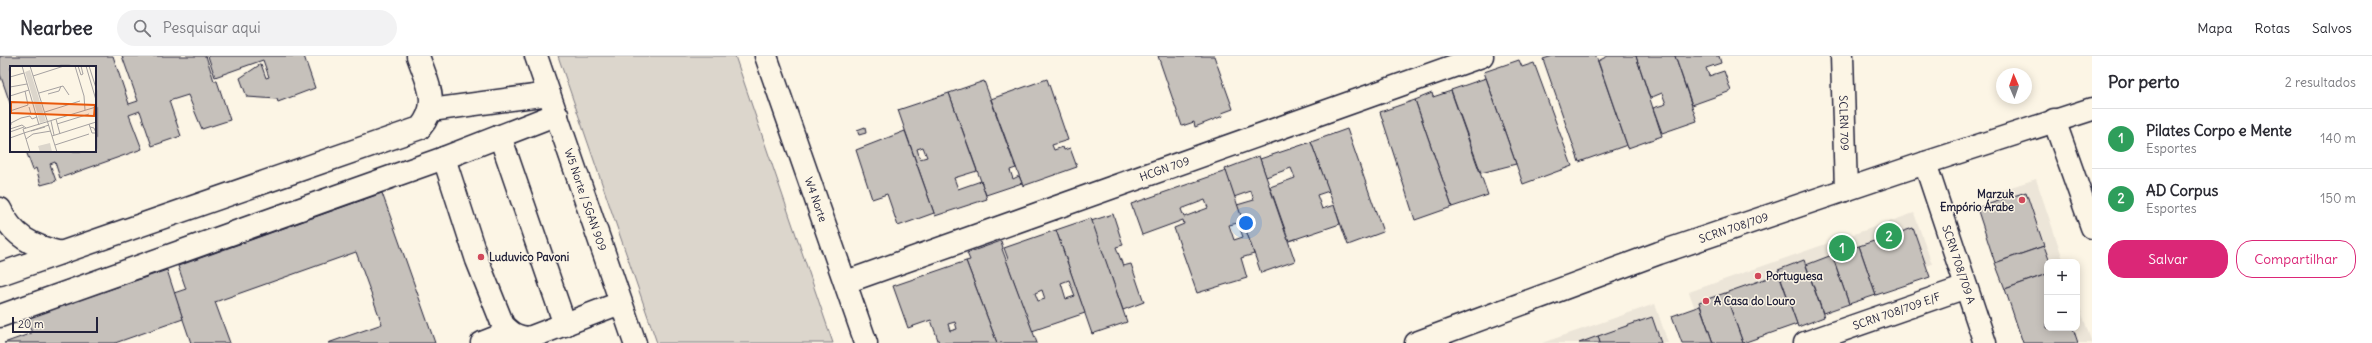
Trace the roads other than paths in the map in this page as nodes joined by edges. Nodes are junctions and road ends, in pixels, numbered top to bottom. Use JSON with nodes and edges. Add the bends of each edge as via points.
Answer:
{"nodes":[{"id":1,"x":418,"y":56,"type":"edge"},
{"id":2,"x":536,"y":56,"type":"edge"},
{"id":3,"x":766,"y":56,"type":"edge"},
{"id":4,"x":1482,"y":56,"type":"edge"},
{"id":5,"x":1842,"y":56,"type":"edge"},
{"id":6,"x":553,"y":104,"type":"junction"},
{"id":7,"x":2092,"y":109,"type":"edge"},
{"id":8,"x":431,"y":110,"type":"junction"},
{"id":9,"x":2054,"y":120,"type":"junction"},
{"id":10,"x":500,"y":136,"type":"junction"},
{"id":11,"x":444,"y":158,"type":"junction"},
{"id":12,"x":1925,"y":163,"type":"junction"},
{"id":13,"x":1846,"y":190,"type":"junction"},
{"id":14,"x":0,"y":210,"type":"edge"},
{"id":15,"x":2092,"y":227,"type":"edge"},
{"id":16,"x":61,"y":253,"type":"junction"},
{"id":17,"x":0,"y":274,"type":"edge"},
{"id":18,"x":846,"y":282,"type":"junction"},
{"id":19,"x":1966,"y":287,"type":"junction"},
{"id":20,"x":620,"y":303,"type":"junction"},
{"id":21,"x":0,"y":316,"type":"edge"},
{"id":22,"x":565,"y":325,"type":"junction"},
{"id":23,"x":510,"y":332,"type":"junction"},
{"id":24,"x":482,"y":343,"type":"edge"},
{"id":25,"x":635,"y":343,"type":"edge"},
{"id":26,"x":866,"y":343,"type":"edge"},
{"id":27,"x":1416,"y":343,"type":"edge"},
{"id":28,"x":1805,"y":343,"type":"edge"},
{"id":29,"x":1985,"y":343,"type":"edge"}],
"edges":[{"from":1,"to":8,"type":"main road","via":[[431,97]]},
{"from":2,"to":6,"type":"main road","name":"W5 Norte / SGAN 909"},
{"from":3,"to":18,"type":"main road","name":"W4 Norte"},
{"from":4,"to":18,"type":"main road","name":"HCGN 709"},
{"from":5,"to":13,"type":"main road","name":"SCLRN 709"},
{"from":6,"to":8,"type":"main road"},
{"from":6,"to":10,"type":"main road"},
{"from":6,"to":20,"type":"main road","name":"W5 Norte / SGAN 909"},
{"from":7,"to":9,"type":"main road","name":"SCRN 708/709"},
{"from":8,"to":16,"type":"main road","via":[[420,128]]},
{"from":9,"to":12,"type":"main road","name":"SCRN 708/709"},
{"from":9,"to":15,"type":"main road"},
{"from":10,"to":11,"type":"main road"},
{"from":10,"to":22,"type":"main road"},
{"from":11,"to":21,"type":"main road"},
{"from":11,"to":23,"type":"main road","via":[[477,260],[503,325]]},
{"from":12,"to":13,"type":"main road","name":"SCRN 708/709"},
{"from":12,"to":19,"type":"main road","name":"SCRN 708/709 A"},
{"from":13,"to":27,"type":"main road","name":"SCRN 708/709","via":[[1659,253]]},
{"from":14,"to":16,"type":"main road","via":[[18,235],[37,246]]},
{"from":16,"to":17,"type":"main road"},
{"from":18,"to":26,"type":"main road","name":"W4 Norte"},
{"from":19,"to":28,"type":"main road","name":"SCRN 708/709 E/F"},
{"from":19,"to":29,"type":"main road","name":"SCRN 708/709 A"},
{"from":20,"to":22,"type":"main road"},
{"from":20,"to":25,"type":"main road","name":"W5 Norte / SGAN 909"},
{"from":22,"to":23,"type":"main road","via":[[529,338],[517,337]]},
{"from":23,"to":24,"type":"main road"}]}
